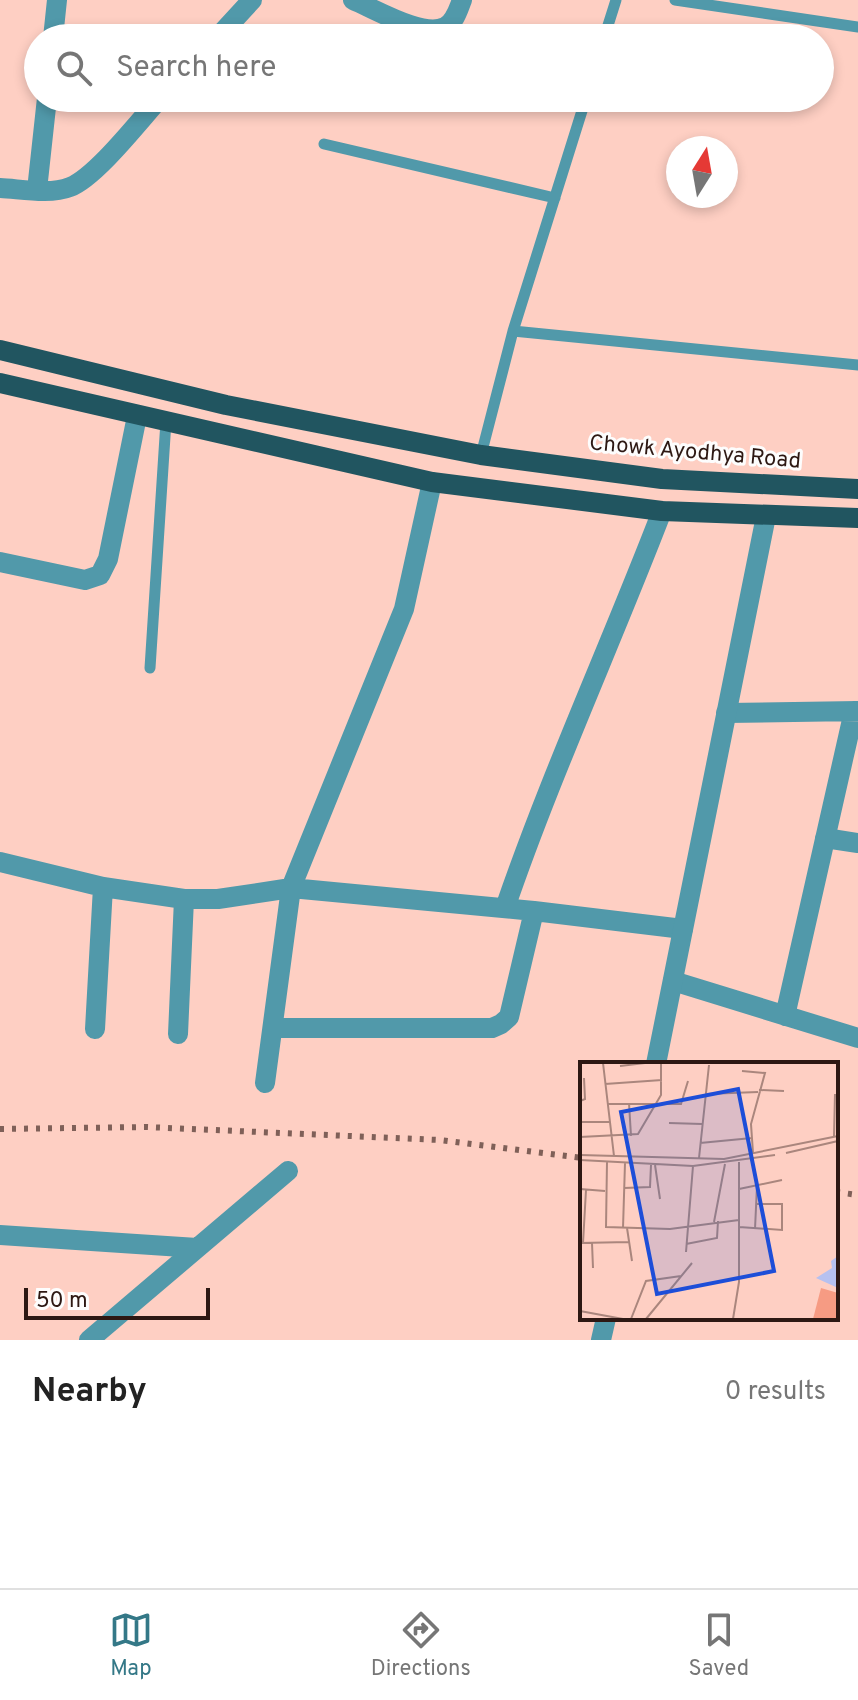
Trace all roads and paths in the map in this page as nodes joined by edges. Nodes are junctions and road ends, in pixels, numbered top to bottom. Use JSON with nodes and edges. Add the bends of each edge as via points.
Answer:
{"nodes":[{"id":1,"x":57,"y":0,"type":"edge"},
{"id":2,"x":252,"y":0,"type":"edge"},
{"id":3,"x":353,"y":0,"type":"edge"},
{"id":4,"x":462,"y":0,"type":"edge"},
{"id":5,"x":616,"y":0,"type":"edge"},
{"id":6,"x":675,"y":0,"type":"edge"},
{"id":7,"x":54,"y":24,"type":"edge"},
{"id":8,"x":230,"y":24,"type":"edge"},
{"id":9,"x":410,"y":24,"type":"edge"},
{"id":10,"x":450,"y":24,"type":"edge"},
{"id":11,"x":608,"y":24,"type":"edge"},
{"id":12,"x":858,"y":27,"type":"edge"},
{"id":13,"x":45,"y":112,"type":"edge"},
{"id":14,"x":147,"y":112,"type":"edge"},
{"id":15,"x":582,"y":112,"type":"edge"},
{"id":16,"x":324,"y":144,"type":"dead end"},
{"id":17,"x":0,"y":188,"type":"edge"},
{"id":18,"x":37,"y":190,"type":"junction"},
{"id":19,"x":555,"y":198,"type":"junction"},
{"id":20,"x":513,"y":331,"type":"junction"},
{"id":21,"x":0,"y":350,"type":"edge"},
{"id":22,"x":858,"y":365,"type":"edge"},
{"id":23,"x":0,"y":383,"type":"edge"},
{"id":24,"x":137,"y":416,"type":"junction"},
{"id":25,"x":166,"y":421,"type":"junction"},
{"id":26,"x":481,"y":455,"type":"junction"},
{"id":27,"x":432,"y":482,"type":"junction"},
{"id":28,"x":858,"y":489,"type":"edge"},
{"id":29,"x":662,"y":511,"type":"junction"},
{"id":30,"x":766,"y":516,"type":"junction"},
{"id":31,"x":858,"y":518,"type":"edge"},
{"id":32,"x":0,"y":562,"type":"edge"},
{"id":33,"x":150,"y":668,"type":"dead end"},
{"id":34,"x":856,"y":711,"type":"edge"},
{"id":35,"x":726,"y":713,"type":"junction"},
{"id":36,"x":825,"y":838,"type":"junction"},
{"id":37,"x":858,"y":843,"type":"edge"},
{"id":38,"x":0,"y":862,"type":"edge"},
{"id":39,"x":103,"y":887,"type":"junction"},
{"id":40,"x":291,"y":888,"type":"junction"},
{"id":41,"x":184,"y":899,"type":"junction"},
{"id":42,"x":505,"y":908,"type":"junction"},
{"id":43,"x":534,"y":911,"type":"junction"},
{"id":44,"x":683,"y":929,"type":"junction"},
{"id":45,"x":673,"y":981,"type":"junction"},
{"id":46,"x":785,"y":1016,"type":"junction"},
{"id":47,"x":273,"y":1028,"type":"junction"},
{"id":48,"x":95,"y":1029,"type":"dead end"},
{"id":49,"x":178,"y":1034,"type":"dead end"},
{"id":50,"x":858,"y":1038,"type":"edge"},
{"id":51,"x":656,"y":1062,"type":"edge"},
{"id":52,"x":265,"y":1083,"type":"dead end"},
{"id":53,"x":288,"y":1171,"type":"dead end"},
{"id":54,"x":0,"y":1235,"type":"edge"},
{"id":55,"x":197,"y":1248,"type":"junction"},
{"id":56,"x":606,"y":1320,"type":"edge"},
{"id":57,"x":89,"y":1340,"type":"edge"},
{"id":58,"x":601,"y":1340,"type":"edge"}],
"edges":[{"from":1,"to":7,"type":"street"},
{"from":2,"to":8,"type":"street"},
{"from":3,"to":9,"type":"street"},
{"from":4,"to":10,"type":"street"},
{"from":5,"to":11,"type":"lane"},
{"from":6,"to":12,"type":"lane"},
{"from":13,"to":18,"type":"street"},
{"from":14,"to":18,"type":"street","via":[[85,179],[68,188]]},
{"from":15,"to":19,"type":"lane"},
{"from":16,"to":19,"type":"lane"},
{"from":17,"to":18,"type":"street"},
{"from":19,"to":20,"type":"lane"},
{"from":20,"to":22,"type":"lane"},
{"from":20,"to":26,"type":"lane"},
{"from":21,"to":26,"type":"main road","name":"Chowk Ayodhya Road","via":[[226,405]]},
{"from":23,"to":24,"type":"main road"},
{"from":24,"to":25,"type":"main road"},
{"from":24,"to":32,"type":"street","via":[[108,559],[100,575],[85,580]]},
{"from":25,"to":27,"type":"main road"},
{"from":25,"to":33,"type":"lane"},
{"from":26,"to":28,"type":"main road","name":"Chowk Ayodhya Road","via":[[662,479]]},
{"from":27,"to":29,"type":"main road"},
{"from":27,"to":40,"type":"street","via":[[404,609]]},
{"from":29,"to":30,"type":"main road"},
{"from":29,"to":42,"type":"street"},
{"from":30,"to":31,"type":"main road"},
{"from":30,"to":35,"type":"street"},
{"from":34,"to":35,"type":"street"},
{"from":34,"to":36,"type":"street"},
{"from":35,"to":44,"type":"street"},
{"from":36,"to":37,"type":"street"},
{"from":36,"to":46,"type":"street"},
{"from":38,"to":39,"type":"street"},
{"from":39,"to":41,"type":"street"},
{"from":39,"to":48,"type":"street"},
{"from":40,"to":41,"type":"street"},
{"from":40,"to":42,"type":"street"},
{"from":40,"to":47,"type":"street"},
{"from":41,"to":49,"type":"street"},
{"from":42,"to":43,"type":"street"},
{"from":43,"to":44,"type":"street"},
{"from":43,"to":47,"type":"street","via":[[509,1017],[501,1024]]},
{"from":44,"to":45,"type":"street"},
{"from":45,"to":46,"type":"street"},
{"from":45,"to":51,"type":"street"},
{"from":46,"to":50,"type":"street"},
{"from":47,"to":52,"type":"street"},
{"from":53,"to":55,"type":"street"},
{"from":54,"to":55,"type":"street"},
{"from":55,"to":57,"type":"street"},
{"from":56,"to":58,"type":"street"}]}
